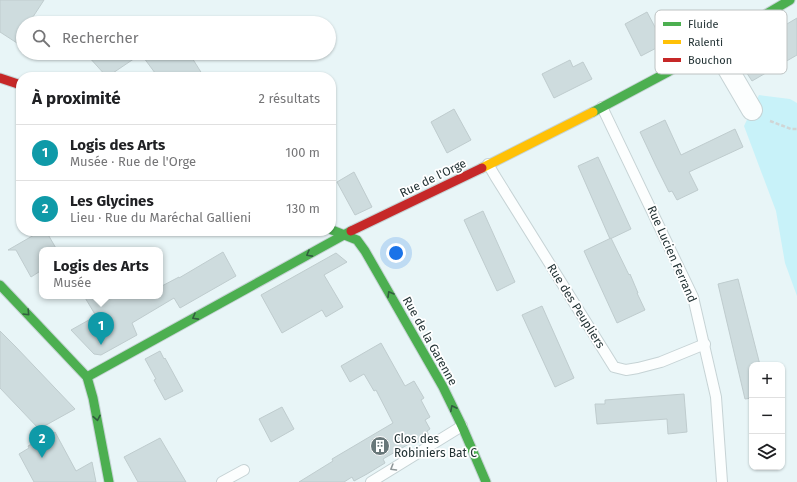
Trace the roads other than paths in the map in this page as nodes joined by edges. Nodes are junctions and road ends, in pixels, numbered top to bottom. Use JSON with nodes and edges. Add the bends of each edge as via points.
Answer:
{"nodes":[{"id":1,"x":790,"y":0,"type":"edge"},
{"id":2,"x":773,"y":10,"type":"edge"},
{"id":3,"x":664,"y":74,"type":"edge"},
{"id":4,"x":731,"y":74,"type":"edge"},
{"id":5,"x":0,"y":78,"type":"edge"},
{"id":6,"x":16,"y":83,"type":"edge"},
{"id":7,"x":602,"y":107,"type":"junction"},
{"id":8,"x":752,"y":110,"type":"road end"},
{"id":9,"x":488,"y":164,"type":"junction"},
{"id":10,"x":336,"y":232,"type":"edge"},
{"id":11,"x":343,"y":235,"type":"junction"},
{"id":12,"x":0,"y":285,"type":"edge"},
{"id":13,"x":705,"y":344,"type":"junction"},
{"id":14,"x":87,"y":377,"type":"junction"},
{"id":15,"x":462,"y":426,"type":"junction"},
{"id":16,"x":244,"y":470,"type":"dead end"},
{"id":17,"x":109,"y":482,"type":"edge"},
{"id":18,"x":222,"y":482,"type":"edge"},
{"id":19,"x":371,"y":482,"type":"edge"},
{"id":20,"x":486,"y":482,"type":"edge"},
{"id":21,"x":722,"y":482,"type":"edge"}],
"edges":[{"from":1,"to":2,"type":"street","name":"Rue de l'Orge"},
{"from":3,"to":7,"type":"street","name":"Rue de l'Orge"},
{"from":4,"to":8,"type":"street"},
{"from":5,"to":6,"type":"street"},
{"from":7,"to":9,"type":"street","name":"Rue de l'Orge"},
{"from":7,"to":13,"type":"lane","name":"Rue Lucien Ferrand","via":[[693,296]]},
{"from":9,"to":11,"type":"street","name":"Rue de l'Orge"},
{"from":9,"to":13,"type":"lane","name":"Rue des Peupliers","via":[[614,367],[626,370],[638,368],[661,362]]},
{"from":10,"to":11,"type":"street","name":"Rue de la Garenne"},
{"from":11,"to":14,"type":"street","name":"Rue de l'Orge","one_way":true},
{"from":15,"to":11,"type":"street","name":"Rue de la Garenne","one_way":true,"via":[[443,387],[365,251],[357,240]]},
{"from":12,"to":14,"type":"street","one_way":true},
{"from":13,"to":21,"type":"lane","name":"Rue Lucien Ferrand","via":[[716,397]]},
{"from":14,"to":17,"type":"street","one_way":true},
{"from":15,"to":19,"type":"lane","one_way":true},
{"from":15,"to":20,"type":"street","name":"Rue de la Garenne"},
{"from":16,"to":18,"type":"lane"}]}
